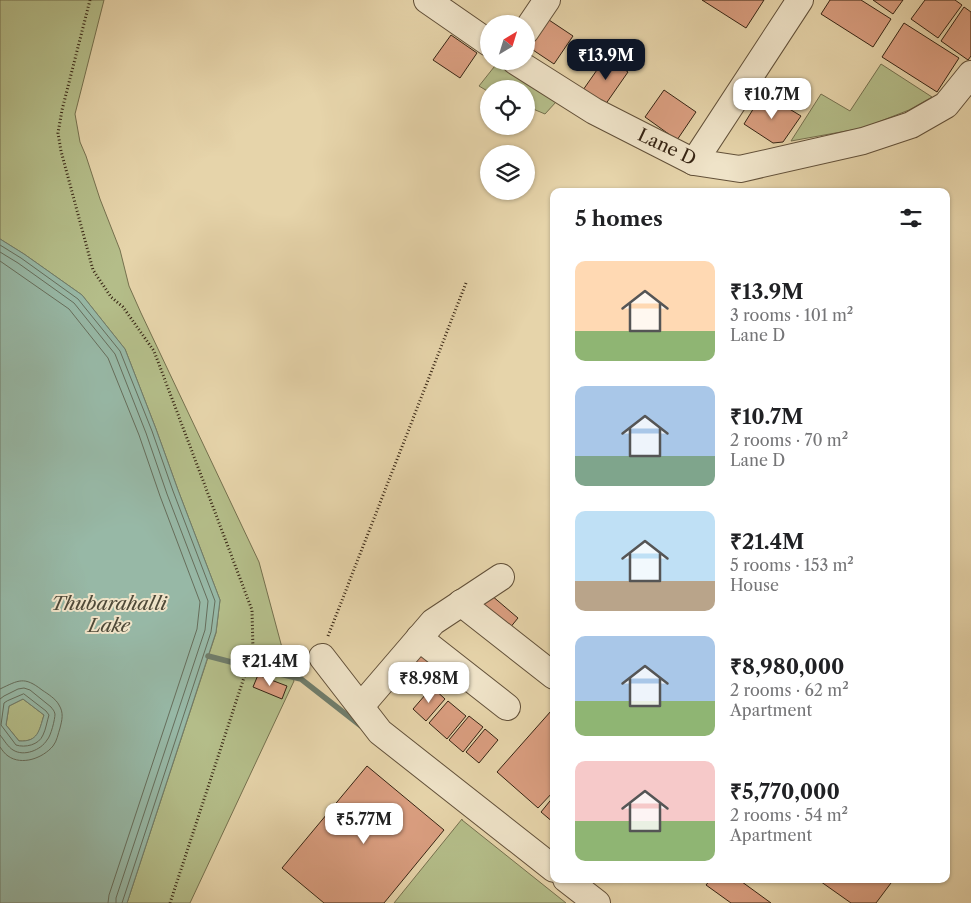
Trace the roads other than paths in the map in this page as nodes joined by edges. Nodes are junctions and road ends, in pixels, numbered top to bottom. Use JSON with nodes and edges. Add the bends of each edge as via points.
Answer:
{"nodes":[{"id":1,"x":427,"y":0,"type":"edge"},
{"id":2,"x":547,"y":0,"type":"edge"},
{"id":3,"x":800,"y":0,"type":"edge"},
{"id":4,"x":535,"y":18,"type":"edge"},
{"id":5,"x":480,"y":37,"type":"edge"},
{"id":6,"x":529,"y":70,"type":"edge"},
{"id":7,"x":971,"y":74,"type":"edge"},
{"id":8,"x":694,"y":162,"type":"junction"},
{"id":9,"x":501,"y":577,"type":"dead end"},
{"id":10,"x":461,"y":603,"type":"junction"},
{"id":11,"x":419,"y":638,"type":"junction"},
{"id":12,"x":322,"y":657,"type":"road end"},
{"id":13,"x":550,"y":673,"type":"edge"},
{"id":14,"x":361,"y":706,"type":"junction"},
{"id":15,"x":507,"y":707,"type":"dead end"},
{"id":16,"x":550,"y":866,"type":"edge"},
{"id":17,"x":571,"y":883,"type":"edge"},
{"id":18,"x":597,"y":903,"type":"edge"}],
"edges":[{"from":1,"to":5,"type":"street"},
{"from":2,"to":4,"type":"street"},
{"from":3,"to":8,"type":"street"},
{"from":6,"to":8,"type":"street","name":"Lane D","via":[[594,111]]},
{"from":7,"to":8,"type":"street","name":"Lane D","via":[[946,105],[911,125],[863,141],[740,169]]},
{"from":9,"to":10,"type":"street"},
{"from":10,"to":11,"type":"street","via":[[433,622]]},
{"from":10,"to":13,"type":"street"},
{"from":11,"to":14,"type":"street"},
{"from":11,"to":15,"type":"street"},
{"from":12,"to":14,"type":"street"},
{"from":14,"to":16,"type":"street","via":[[380,732]]},
{"from":17,"to":18,"type":"street"}]}
